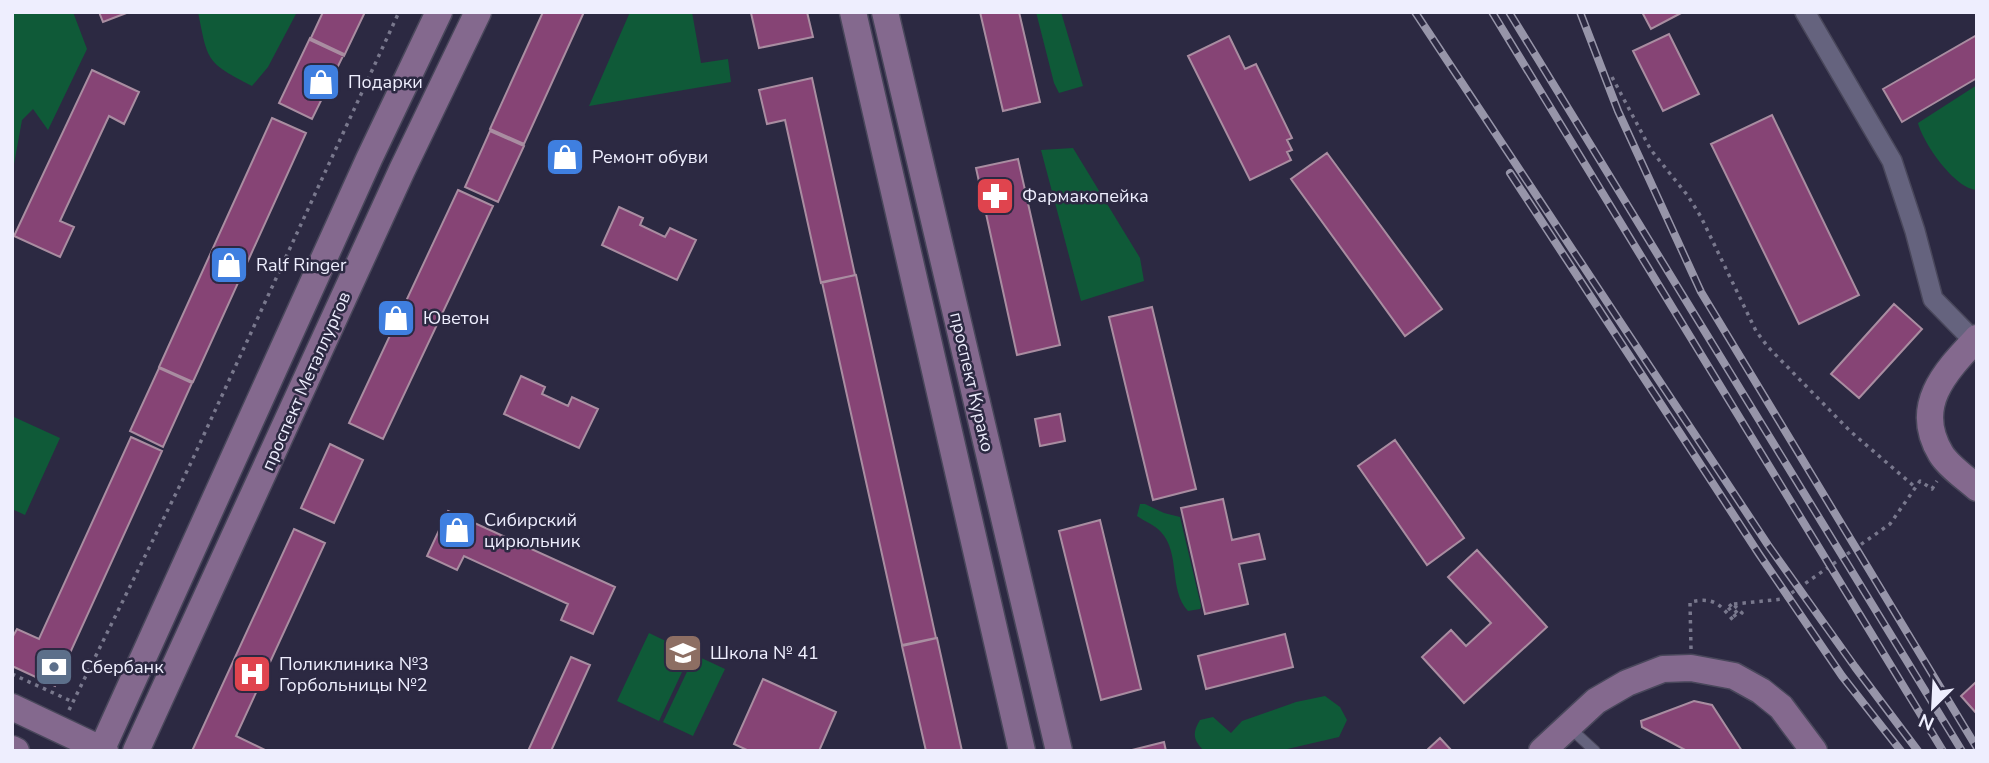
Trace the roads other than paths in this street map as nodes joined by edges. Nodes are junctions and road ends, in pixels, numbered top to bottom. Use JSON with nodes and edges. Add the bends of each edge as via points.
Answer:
{"nodes":[{"id":1,"x":439,"y":12,"type":"edge"},
{"id":2,"x":478,"y":12,"type":"edge"},
{"id":3,"x":853,"y":12,"type":"edge"},
{"id":4,"x":885,"y":12,"type":"edge"},
{"id":5,"x":1805,"y":12,"type":"edge"},
{"id":6,"x":879,"y":54,"type":"junction"},
{"id":7,"x":1975,"y":340,"type":"edge"},
{"id":8,"x":1977,"y":488,"type":"edge"},
{"id":9,"x":12,"y":708,"type":"edge"},
{"id":10,"x":1567,"y":726,"type":"junction"},
{"id":11,"x":102,"y":750,"type":"edge"},
{"id":12,"x":136,"y":751,"type":"edge"},
{"id":13,"x":1022,"y":751,"type":"edge"},
{"id":14,"x":1059,"y":751,"type":"edge"},
{"id":15,"x":1542,"y":751,"type":"edge"},
{"id":16,"x":1595,"y":751,"type":"edge"},
{"id":17,"x":1814,"y":751,"type":"edge"}],
"edges":[{"from":1,"to":11,"type":"main road","name":"проспект Металлургов"},
{"from":2,"to":12,"type":"main road","name":"проспект Металлургов"},
{"from":3,"to":6,"type":"main road","name":"проспект Курако"},
{"from":4,"to":6,"type":"main road","name":"проспект Курако"},
{"from":5,"to":7,"type":"street","via":[[1892,161],[1933,299]]},
{"from":6,"to":13,"type":"main road","name":"проспект Курако"},
{"from":6,"to":14,"type":"main road","name":"проспект Курако"},
{"from":7,"to":8,"type":"main road","via":[[1939,383],[1930,407],[1932,432],[1942,455]]},
{"from":9,"to":11,"type":"main road"},
{"from":10,"to":15,"type":"main road"},
{"from":10,"to":16,"type":"lane"},
{"from":10,"to":17,"type":"main road","via":[[1627,683],[1662,669],[1691,668],[1734,676],[1761,691],[1781,707]]}]}
